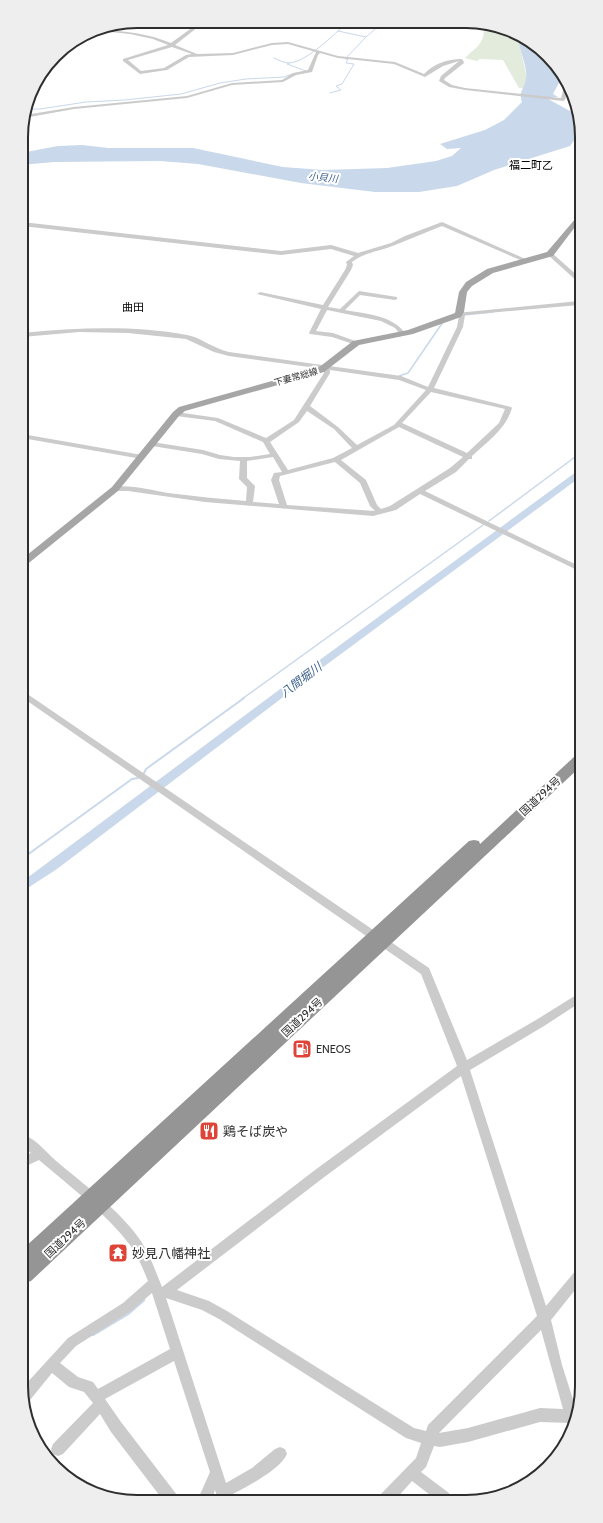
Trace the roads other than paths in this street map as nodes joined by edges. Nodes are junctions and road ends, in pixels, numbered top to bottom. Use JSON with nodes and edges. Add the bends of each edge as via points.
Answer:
{"nodes":[{"id":1,"x":195,"y":28,"type":"edge"},
{"id":2,"x":111,"y":32,"type":"edge"},
{"id":3,"x":172,"y":45,"type":"junction"},
{"id":4,"x":319,"y":52,"type":"junction"},
{"id":5,"x":197,"y":55,"type":"junction"},
{"id":6,"x":565,"y":93,"type":"edge"},
{"id":7,"x":31,"y":115,"type":"edge"},
{"id":8,"x":575,"y":223,"type":"edge"},
{"id":9,"x":28,"y":225,"type":"edge"},
{"id":10,"x":550,"y":254,"type":"junction"},
{"id":11,"x":358,"y":255,"type":"junction"},
{"id":12,"x":527,"y":261,"type":"junction"},
{"id":13,"x":575,"y":277,"type":"edge"},
{"id":14,"x":260,"y":294,"type":"dead end"},
{"id":15,"x":395,"y":298,"type":"dead end"},
{"id":16,"x":575,"y":303,"type":"edge"},
{"id":17,"x":325,"y":309,"type":"junction"},
{"id":18,"x":340,"y":312,"type":"junction"},
{"id":19,"x":461,"y":314,"type":"junction"},
{"id":20,"x":402,"y":333,"type":"junction"},
{"id":21,"x":28,"y":335,"type":"edge"},
{"id":22,"x":356,"y":343,"type":"junction"},
{"id":23,"x":327,"y":368,"type":"junction"},
{"id":24,"x":430,"y":389,"type":"junction"},
{"id":25,"x":306,"y":407,"type":"junction"},
{"id":26,"x":176,"y":414,"type":"junction"},
{"id":27,"x":398,"y":424,"type":"junction"},
{"id":28,"x":28,"y":437,"type":"edge"},
{"id":29,"x":266,"y":441,"type":"junction"},
{"id":30,"x":152,"y":444,"type":"junction"},
{"id":31,"x":357,"y":449,"type":"junction"},
{"id":32,"x":274,"y":455,"type":"junction"},
{"id":33,"x":469,"y":456,"type":"junction"},
{"id":34,"x":142,"y":457,"type":"junction"},
{"id":35,"x":244,"y":459,"type":"junction"},
{"id":36,"x":336,"y":460,"type":"junction"},
{"id":37,"x":286,"y":472,"type":"junction"},
{"id":38,"x":115,"y":489,"type":"junction"},
{"id":39,"x":420,"y":491,"type":"junction"},
{"id":40,"x":249,"y":503,"type":"junction"},
{"id":41,"x":283,"y":505,"type":"junction"},
{"id":42,"x":380,"y":512,"type":"junction"},
{"id":43,"x":28,"y":559,"type":"edge"},
{"id":44,"x":575,"y":567,"type":"edge"},
{"id":45,"x":28,"y":697,"type":"edge"},
{"id":46,"x":575,"y":753,"type":"edge"},
{"id":47,"x":575,"y":763,"type":"edge"},
{"id":48,"x":380,"y":938,"type":"junction"},
{"id":49,"x":575,"y":1000,"type":"edge"},
{"id":50,"x":463,"y":1068,"type":"junction"},
{"id":51,"x":28,"y":1143,"type":"edge"},
{"id":52,"x":41,"y":1154,"type":"junction"},
{"id":53,"x":28,"y":1160,"type":"edge"},
{"id":54,"x":96,"y":1202,"type":"junction"},
{"id":55,"x":28,"y":1257,"type":"edge"},
{"id":56,"x":28,"y":1271,"type":"edge"},
{"id":57,"x":575,"y":1285,"type":"edge"},
{"id":58,"x":160,"y":1290,"type":"junction"},
{"id":59,"x":544,"y":1318,"type":"junction"},
{"id":60,"x":177,"y":1352,"type":"junction"},
{"id":61,"x":51,"y":1364,"type":"junction"},
{"id":62,"x":28,"y":1389,"type":"edge"},
{"id":63,"x":99,"y":1400,"type":"junction"},
{"id":64,"x":571,"y":1413,"type":"edge"},
{"id":65,"x":570,"y":1419,"type":"edge"},
{"id":66,"x":429,"y":1439,"type":"junction"},
{"id":67,"x":58,"y":1449,"type":"dead end"},
{"id":68,"x":280,"y":1454,"type":"dead end"},
{"id":69,"x":216,"y":1473,"type":"junction"},
{"id":70,"x":412,"y":1473,"type":"junction"},
{"id":71,"x":168,"y":1495,"type":"edge"},
{"id":72,"x":207,"y":1495,"type":"edge"},
{"id":73,"x":224,"y":1495,"type":"edge"},
{"id":74,"x":225,"y":1495,"type":"edge"},
{"id":75,"x":390,"y":1495,"type":"edge"},
{"id":76,"x":440,"y":1495,"type":"edge"}],
"edges":[{"from":1,"to":3,"type":"street"},
{"from":2,"to":3,"type":"street","via":[[150,37]]},
{"from":3,"to":5,"type":"street"},
{"from":3,"to":5,"type":"street","via":[[125,60],[140,73],[165,69],[188,56]]},
{"from":4,"to":5,"type":"street","via":[[278,43],[240,53]]},
{"from":4,"to":6,"type":"street","via":[[342,58],[395,63],[425,76],[431,70],[461,60],[462,62],[441,78],[443,83],[465,89],[552,99],[564,99]]},
{"from":4,"to":7,"type":"street","via":[[310,71],[295,74],[283,81],[241,82],[187,97],[74,108]]},
{"from":8,"to":10,"type":"main road"},
{"from":9,"to":11,"type":"street","via":[[281,253],[331,247]]},
{"from":10,"to":12,"type":"main road"},
{"from":10,"to":13,"type":"street"},
{"from":11,"to":12,"type":"street","via":[[442,224]]},
{"from":11,"to":17,"type":"street","via":[[349,262],[348,270]]},
{"from":12,"to":19,"type":"main road","via":[[490,271],[469,284],[463,292]]},
{"from":14,"to":17,"type":"street"},
{"from":15,"to":18,"type":"street","via":[[359,293]]},
{"from":16,"to":19,"type":"street"},
{"from":17,"to":18,"type":"street"},
{"from":17,"to":22,"type":"street","via":[[312,333],[333,335]]},
{"from":18,"to":20,"type":"street","via":[[383,320],[397,327]]},
{"from":19,"to":20,"type":"main road","name":"下妻常総線"},
{"from":19,"to":24,"type":"street","via":[[460,327]]},
{"from":20,"to":22,"type":"main road","name":"下妻常総線"},
{"from":21,"to":23,"type":"street","via":[[104,330],[187,338],[229,354]]},
{"from":22,"to":23,"type":"main road","name":"下妻常総線"},
{"from":23,"to":24,"type":"street","via":[[401,378]]},
{"from":23,"to":25,"type":"street"},
{"from":23,"to":26,"type":"main road","name":"下妻常総線","via":[[192,405]]},
{"from":24,"to":27,"type":"street"},
{"from":24,"to":33,"type":"street","via":[[509,408],[502,424]]},
{"from":25,"to":29,"type":"street","via":[[297,421]]},
{"from":25,"to":31,"type":"street","via":[[336,428]]},
{"from":26,"to":29,"type":"street","via":[[216,419]]},
{"from":26,"to":30,"type":"main road","name":"下妻常総線"},
{"from":27,"to":31,"type":"street"},
{"from":27,"to":33,"type":"street"},
{"from":28,"to":34,"type":"street"},
{"from":29,"to":32,"type":"street"},
{"from":30,"to":34,"type":"main road","name":"下妻常総線"},
{"from":30,"to":35,"type":"street"},
{"from":31,"to":36,"type":"street"},
{"from":32,"to":35,"type":"street"},
{"from":32,"to":37,"type":"street"},
{"from":33,"to":39,"type":"street","via":[[453,470]]},
{"from":34,"to":38,"type":"main road","name":"下妻常総線"},
{"from":35,"to":40,"type":"street","via":[[244,479],[252,486]]},
{"from":36,"to":37,"type":"street"},
{"from":36,"to":42,"type":"street","via":[[363,482],[374,506]]},
{"from":37,"to":41,"type":"street","via":[[277,475],[275,480]]},
{"from":38,"to":40,"type":"street"},
{"from":38,"to":43,"type":"main road","name":"下妻常総線"},
{"from":39,"to":42,"type":"street","via":[[393,508]]},
{"from":39,"to":44,"type":"street"},
{"from":40,"to":41,"type":"street"},
{"from":41,"to":42,"type":"street","via":[[373,514]]},
{"from":45,"to":48,"type":"street"},
{"from":46,"to":48,"type":"highway","name":"国道294号"},
{"from":47,"to":48,"type":"highway","name":"国道294号"},
{"from":48,"to":50,"type":"street","via":[[425,971]]},
{"from":48,"to":54,"type":"highway","name":"国道294号"},
{"from":49,"to":50,"type":"street"},
{"from":50,"to":58,"type":"street"},
{"from":50,"to":59,"type":"street"},
{"from":51,"to":52,"type":"street"},
{"from":52,"to":53,"type":"street"},
{"from":52,"to":54,"type":"street"},
{"from":54,"to":55,"type":"highway","name":"国道294号"},
{"from":54,"to":56,"type":"highway","name":"国道294号"},
{"from":54,"to":58,"type":"street","via":[[134,1241]]},
{"from":57,"to":59,"type":"street"},
{"from":58,"to":60,"type":"street"},
{"from":58,"to":61,"type":"street","via":[[72,1342]]},
{"from":58,"to":66,"type":"street","via":[[205,1305],[224,1315],[411,1433]]},
{"from":59,"to":64,"type":"street"},
{"from":59,"to":66,"type":"street","via":[[433,1430]]},
{"from":60,"to":63,"type":"street"},
{"from":60,"to":69,"type":"street"},
{"from":61,"to":62,"type":"street"},
{"from":61,"to":63,"type":"street","via":[[74,1382],[88,1387]]},
{"from":63,"to":67,"type":"street"},
{"from":63,"to":71,"type":"street"},
{"from":65,"to":66,"type":"street","via":[[540,1416],[468,1435],[440,1440]]},
{"from":66,"to":70,"type":"street","via":[[422,1462]]},
{"from":68,"to":74,"type":"street"},
{"from":69,"to":72,"type":"street"},
{"from":69,"to":73,"type":"street"},
{"from":70,"to":75,"type":"street"},
{"from":70,"to":76,"type":"street"}]}
